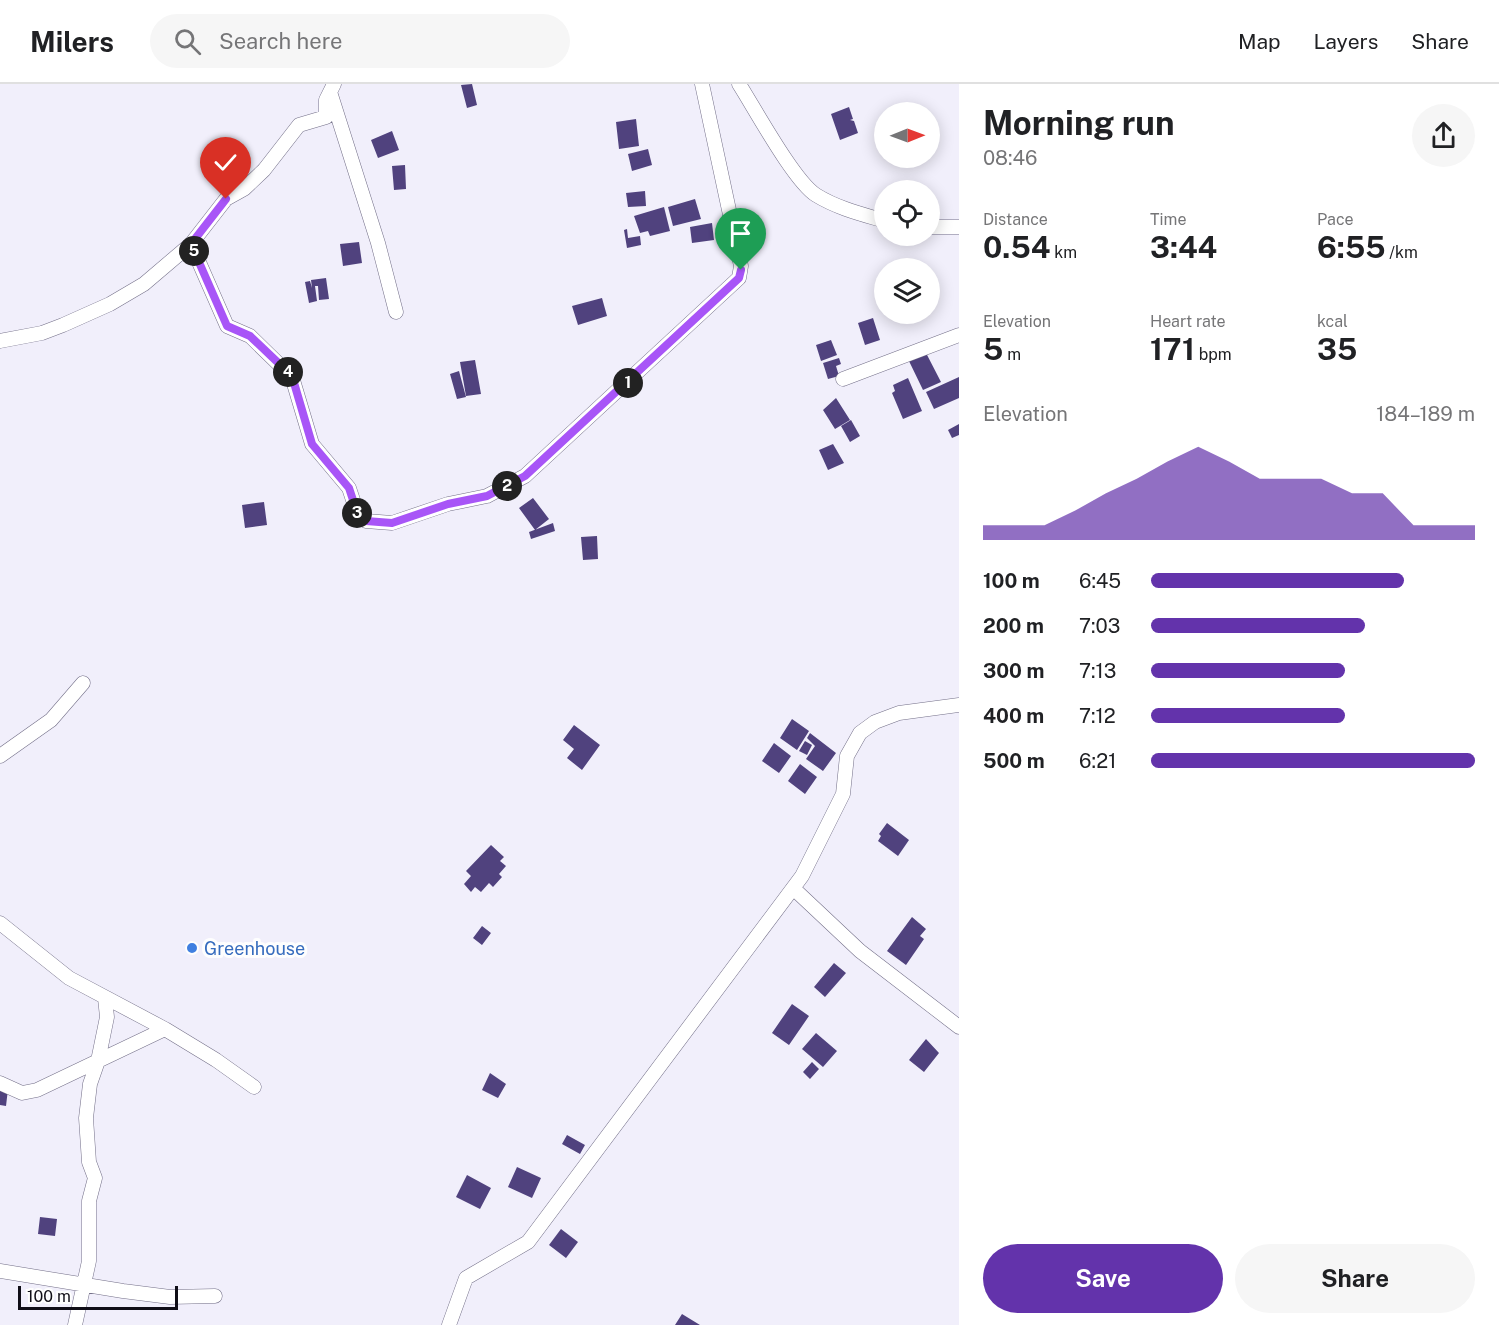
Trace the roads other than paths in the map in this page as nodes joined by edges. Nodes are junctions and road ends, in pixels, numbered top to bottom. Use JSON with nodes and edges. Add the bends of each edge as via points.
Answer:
{"nodes":[{"id":1,"x":702,"y":84,"type":"edge"},
{"id":2,"x":739,"y":84,"type":"edge"},
{"id":3,"x":332,"y":86,"type":"edge"},
{"id":4,"x":874,"y":218,"type":"edge"},
{"id":5,"x":959,"y":227,"type":"edge"},
{"id":6,"x":940,"y":228,"type":"edge"},
{"id":7,"x":191,"y":244,"type":"junction"},
{"id":8,"x":396,"y":312,"type":"dead end"},
{"id":9,"x":959,"y":335,"type":"edge"},
{"id":10,"x":0,"y":341,"type":"edge"},
{"id":11,"x":843,"y":379,"type":"dead end"},
{"id":12,"x":83,"y":683,"type":"dead end"},
{"id":13,"x":959,"y":705,"type":"edge"},
{"id":14,"x":0,"y":756,"type":"edge"},
{"id":15,"x":793,"y":888,"type":"junction"},
{"id":16,"x":0,"y":923,"type":"edge"},
{"id":17,"x":105,"y":998,"type":"junction"},
{"id":18,"x":959,"y":1027,"type":"edge"},
{"id":19,"x":165,"y":1029,"type":"junction"},
{"id":20,"x":98,"y":1061,"type":"junction"},
{"id":21,"x":0,"y":1083,"type":"edge"},
{"id":22,"x":254,"y":1087,"type":"dead end"},
{"id":23,"x":0,"y":1271,"type":"edge"},
{"id":24,"x":85,"y":1285,"type":"junction"},
{"id":25,"x":215,"y":1296,"type":"dead end"},
{"id":26,"x":75,"y":1325,"type":"edge"},
{"id":27,"x":449,"y":1325,"type":"edge"}],
"edges":[{"from":1,"to":7,"type":"street","via":[[741,266],[739,278],[531,471],[487,496],[392,523],[362,519],[349,488],[312,444],[292,376],[250,336],[227,326]]},
{"from":2,"to":4,"type":"street","via":[[799,179],[814,194]]},
{"from":3,"to":7,"type":"street","via":[[326,100],[326,117],[300,125],[274,160],[244,189],[226,199]]},
{"from":3,"to":8,"type":"street"},
{"from":5,"to":6,"type":"street"},
{"from":7,"to":10,"type":"street","via":[[144,284],[110,304],[42,333]]},
{"from":9,"to":11,"type":"street"},
{"from":12,"to":14,"type":"street","via":[[51,720]]},
{"from":13,"to":15,"type":"street","via":[[899,713],[860,733],[847,756],[843,794]]},
{"from":15,"to":18,"type":"street","via":[[860,951]]},
{"from":15,"to":27,"type":"street","via":[[528,1242],[466,1278]]},
{"from":16,"to":17,"type":"street","via":[[69,978]]},
{"from":17,"to":19,"type":"street"},
{"from":17,"to":20,"type":"street","via":[[107,1017]]},
{"from":19,"to":20,"type":"street"},
{"from":19,"to":22,"type":"street"},
{"from":20,"to":21,"type":"street","via":[[37,1090],[22,1093]]},
{"from":20,"to":24,"type":"street","via":[[90,1084],[87,1118],[89,1162],[95,1178],[89,1201]]},
{"from":23,"to":24,"type":"street"},
{"from":24,"to":25,"type":"street","via":[[170,1297]]},
{"from":24,"to":26,"type":"street"}]}
